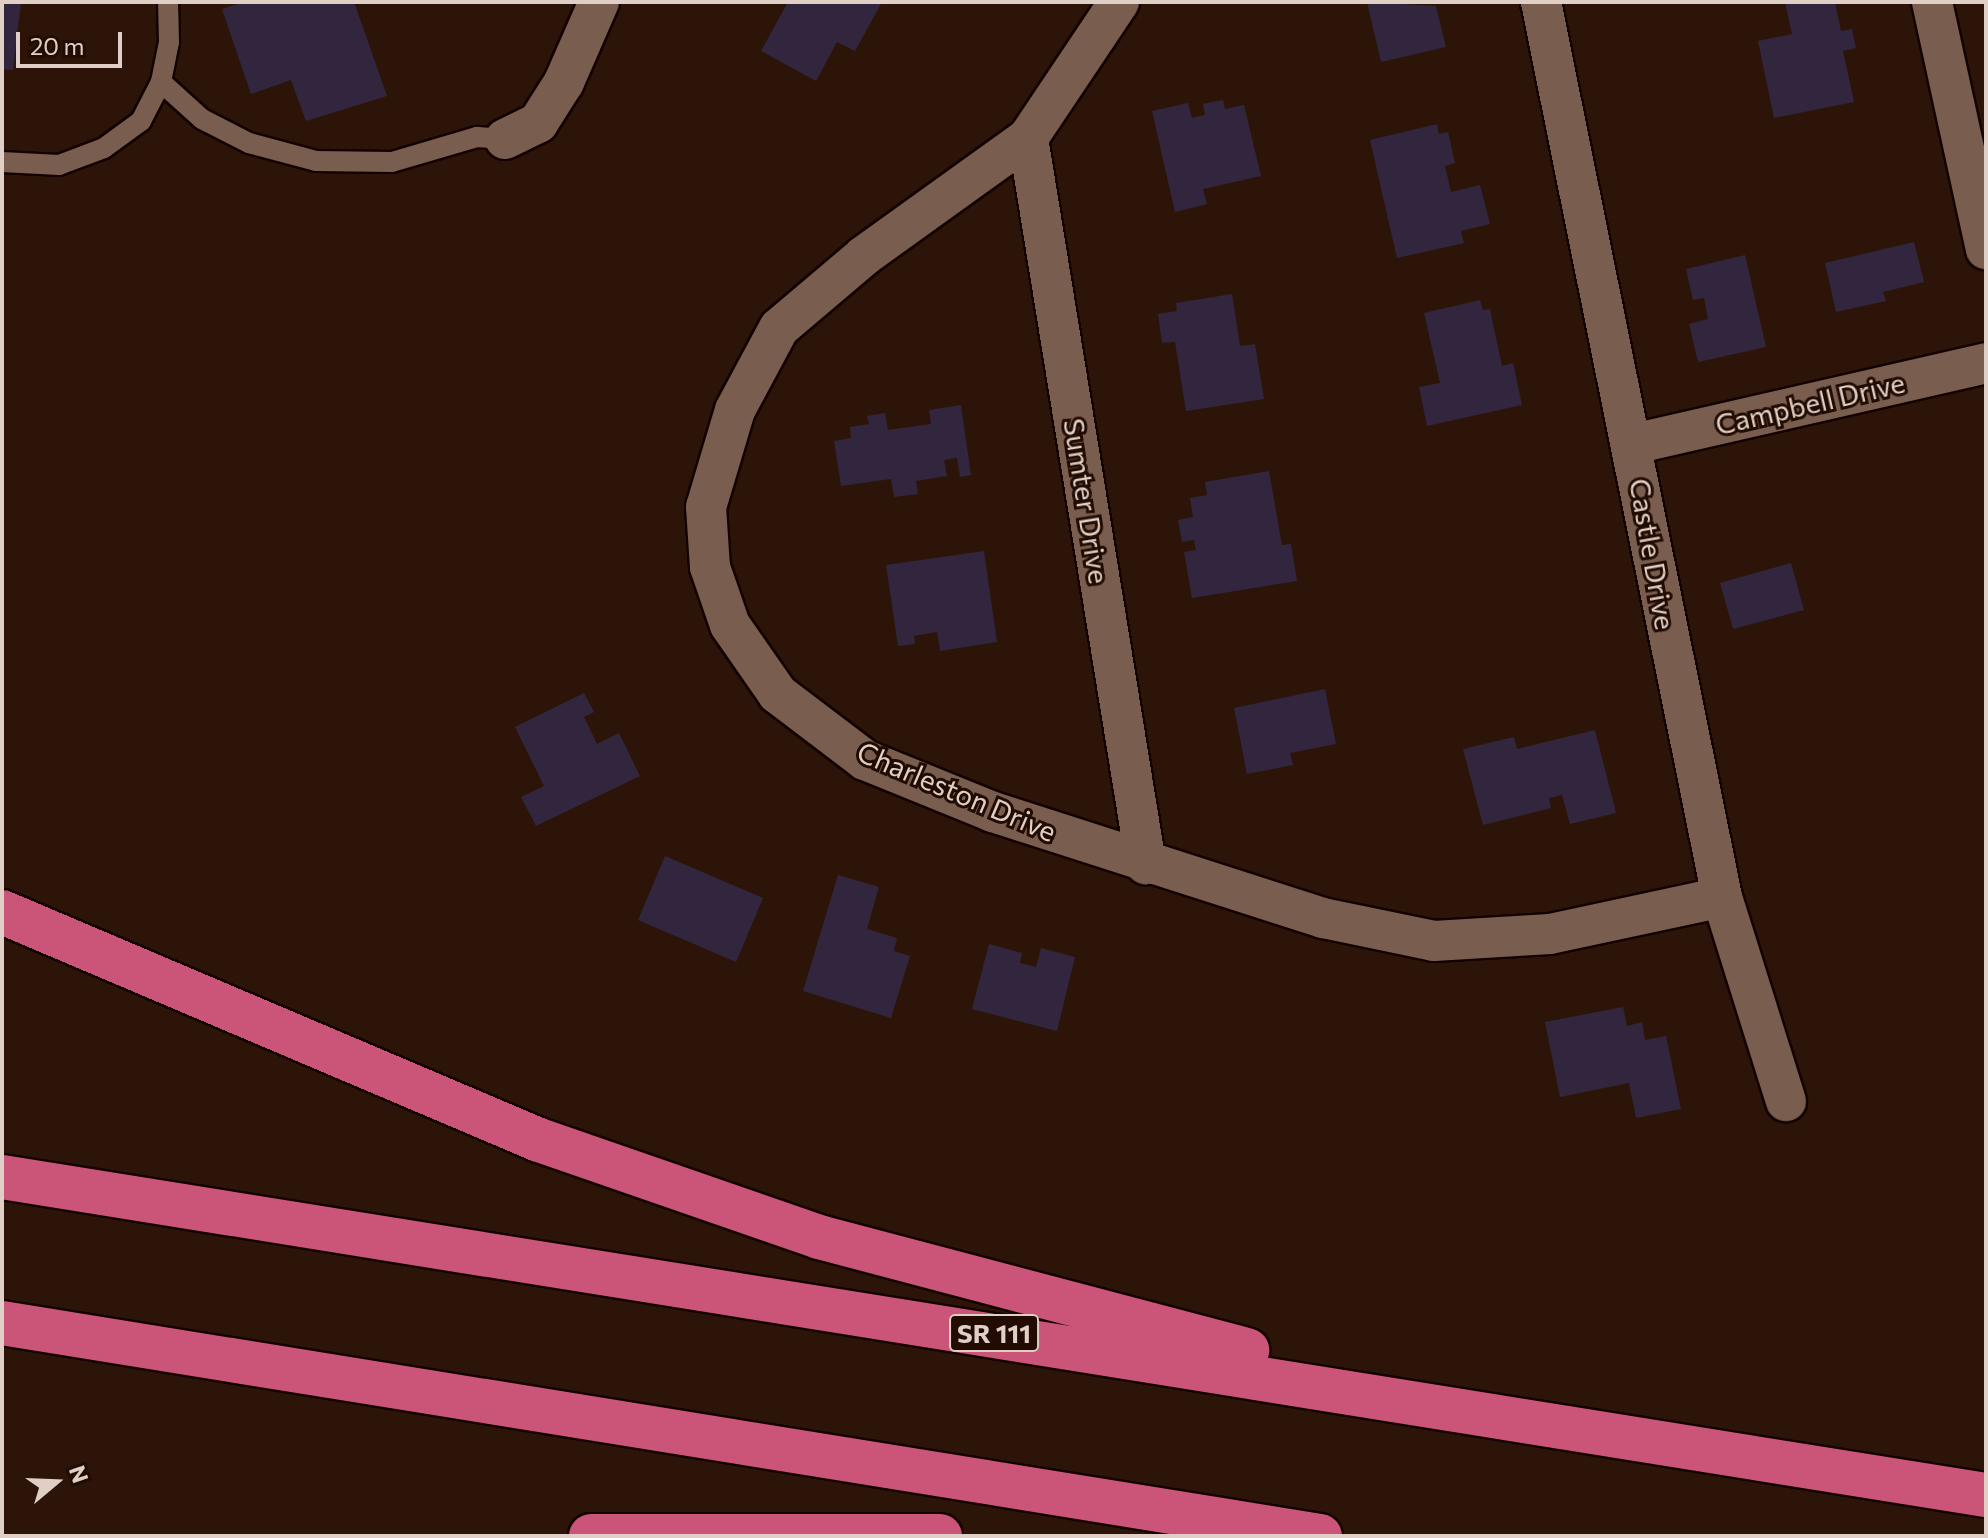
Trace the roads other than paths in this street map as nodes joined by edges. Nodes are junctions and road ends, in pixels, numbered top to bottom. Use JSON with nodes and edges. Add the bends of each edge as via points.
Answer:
{"nodes":[{"id":1,"x":168,"y":2,"type":"edge"},
{"id":2,"x":599,"y":2,"type":"edge"},
{"id":3,"x":1119,"y":2,"type":"edge"},
{"id":4,"x":1541,"y":2,"type":"edge"},
{"id":5,"x":1932,"y":2,"type":"edge"},
{"id":6,"x":161,"y":82,"type":"junction"},
{"id":7,"x":1028,"y":138,"type":"junction"},
{"id":8,"x":505,"y":139,"type":"joint"},
{"id":9,"x":2,"y":162,"type":"edge"},
{"id":10,"x":1986,"y":249,"type":"edge"},
{"id":11,"x":1986,"y":363,"type":"edge"},
{"id":12,"x":1633,"y":444,"type":"junction"},
{"id":13,"x":1146,"y":864,"type":"junction"},
{"id":14,"x":1722,"y":897,"type":"junction"},
{"id":15,"x":2,"y":912,"type":"edge"},
{"id":16,"x":1786,"y":1101,"type":"dead end"},
{"id":17,"x":2,"y":1177,"type":"edge"},
{"id":18,"x":2,"y":1323,"type":"edge"},
{"id":19,"x":1505,"y":1418,"type":"junction"},
{"id":20,"x":1986,"y":1495,"type":"edge"},
{"id":21,"x":591,"y":1536,"type":"edge"},
{"id":22,"x":940,"y":1536,"type":"edge"},
{"id":23,"x":1320,"y":1536,"type":"edge"}],
"edges":[{"from":1,"to":6,"type":"lane","via":[[169,42]]},
{"from":2,"to":8,"type":"street","via":[[564,82],[538,123]]},
{"from":3,"to":7,"type":"street","name":"Charleston Drive"},
{"from":4,"to":12,"type":"street","name":"Castle Drive"},
{"from":5,"to":10,"type":"street"},
{"from":6,"to":8,"type":"lane","via":[[202,119],[249,143],[316,161],[392,162],[477,137]]},
{"from":6,"to":9,"type":"lane","via":[[141,121],[104,148],[59,165]]},
{"from":7,"to":13,"type":"street","name":"Sumter Drive"},
{"from":7,"to":13,"type":"street","name":"Charleston Drive","via":[[864,256],[779,328],[735,410],[706,507],[710,567],[730,625],[778,694],[865,760],[993,812]]},
{"from":11,"to":12,"type":"street","name":"Campbell Drive"},
{"from":12,"to":14,"type":"street","name":"Castle Drive"},
{"from":13,"to":14,"type":"street","name":"Charleston Drive","via":[[1323,918],[1434,941],[1550,934]]},
{"from":14,"to":16,"type":"street","name":"Castle Drive"},
{"from":15,"to":19,"type":"highway","via":[[539,1140],[819,1237]]},
{"from":17,"to":19,"type":"highway","number":"SR 111"},
{"from":18,"to":23,"type":"highway"},
{"from":19,"to":20,"type":"highway","number":"SR 111"},
{"from":21,"to":22,"type":"highway"}]}
